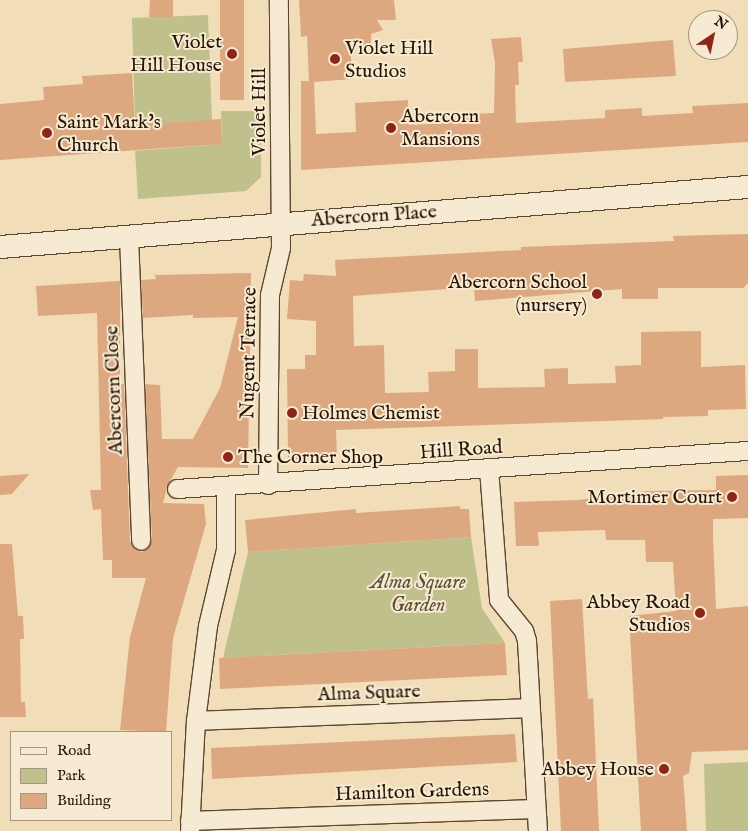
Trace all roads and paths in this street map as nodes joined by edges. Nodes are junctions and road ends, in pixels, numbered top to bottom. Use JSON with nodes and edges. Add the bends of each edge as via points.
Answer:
{"nodes":[{"id":1,"x":279,"y":0,"type":"edge"},
{"id":2,"x":748,"y":187,"type":"edge"},
{"id":3,"x":281,"y":223,"type":"junction"},
{"id":4,"x":129,"y":237,"type":"junction"},
{"id":5,"x":0,"y":247,"type":"edge"},
{"id":6,"x":748,"y":451,"type":"edge"},
{"id":7,"x":489,"y":469,"type":"junction"},
{"id":8,"x":268,"y":485,"type":"junction"},
{"id":9,"x":226,"y":488,"type":"junction"},
{"id":10,"x":177,"y":489,"type":"dead end"},
{"id":11,"x":141,"y":541,"type":"dead end"},
{"id":12,"x":530,"y":708,"type":"junction"},
{"id":13,"x":196,"y":721,"type":"junction"},
{"id":14,"x":534,"y":809,"type":"junction"},
{"id":15,"x":190,"y":826,"type":"edge"},
{"id":16,"x":538,"y":831,"type":"edge"}],
"edges":[{"from":1,"to":3,"type":"street","name":"Violet Hill"},
{"from":2,"to":3,"type":"street","name":"Abercorn Place"},
{"from":3,"to":4,"type":"street","name":"Abercorn Place"},
{"from":3,"to":8,"type":"street","name":"Nugent Terrace","via":[[281,248],[270,295]]},
{"from":4,"to":5,"type":"street","name":"Abercorn Place"},
{"from":4,"to":11,"type":"street","name":"Abercorn Close"},
{"from":6,"to":7,"type":"street","name":"Hill Road"},
{"from":7,"to":8,"type":"street","name":"Hill Road"},
{"from":7,"to":12,"type":"street","via":[[497,591],[499,600],[524,630]]},
{"from":8,"to":9,"type":"street","name":"Hill Road"},
{"from":9,"to":10,"type":"street","name":"Hill Road"},
{"from":9,"to":13,"type":"street","via":[[226,550],[208,626]]},
{"from":12,"to":13,"type":"street","name":"Alma Square"},
{"from":12,"to":14,"type":"street"},
{"from":13,"to":15,"type":"street","name":"Hamilton Gardens"},
{"from":14,"to":15,"type":"street","name":"Hamilton Gardens"},
{"from":14,"to":16,"type":"street"}]}
